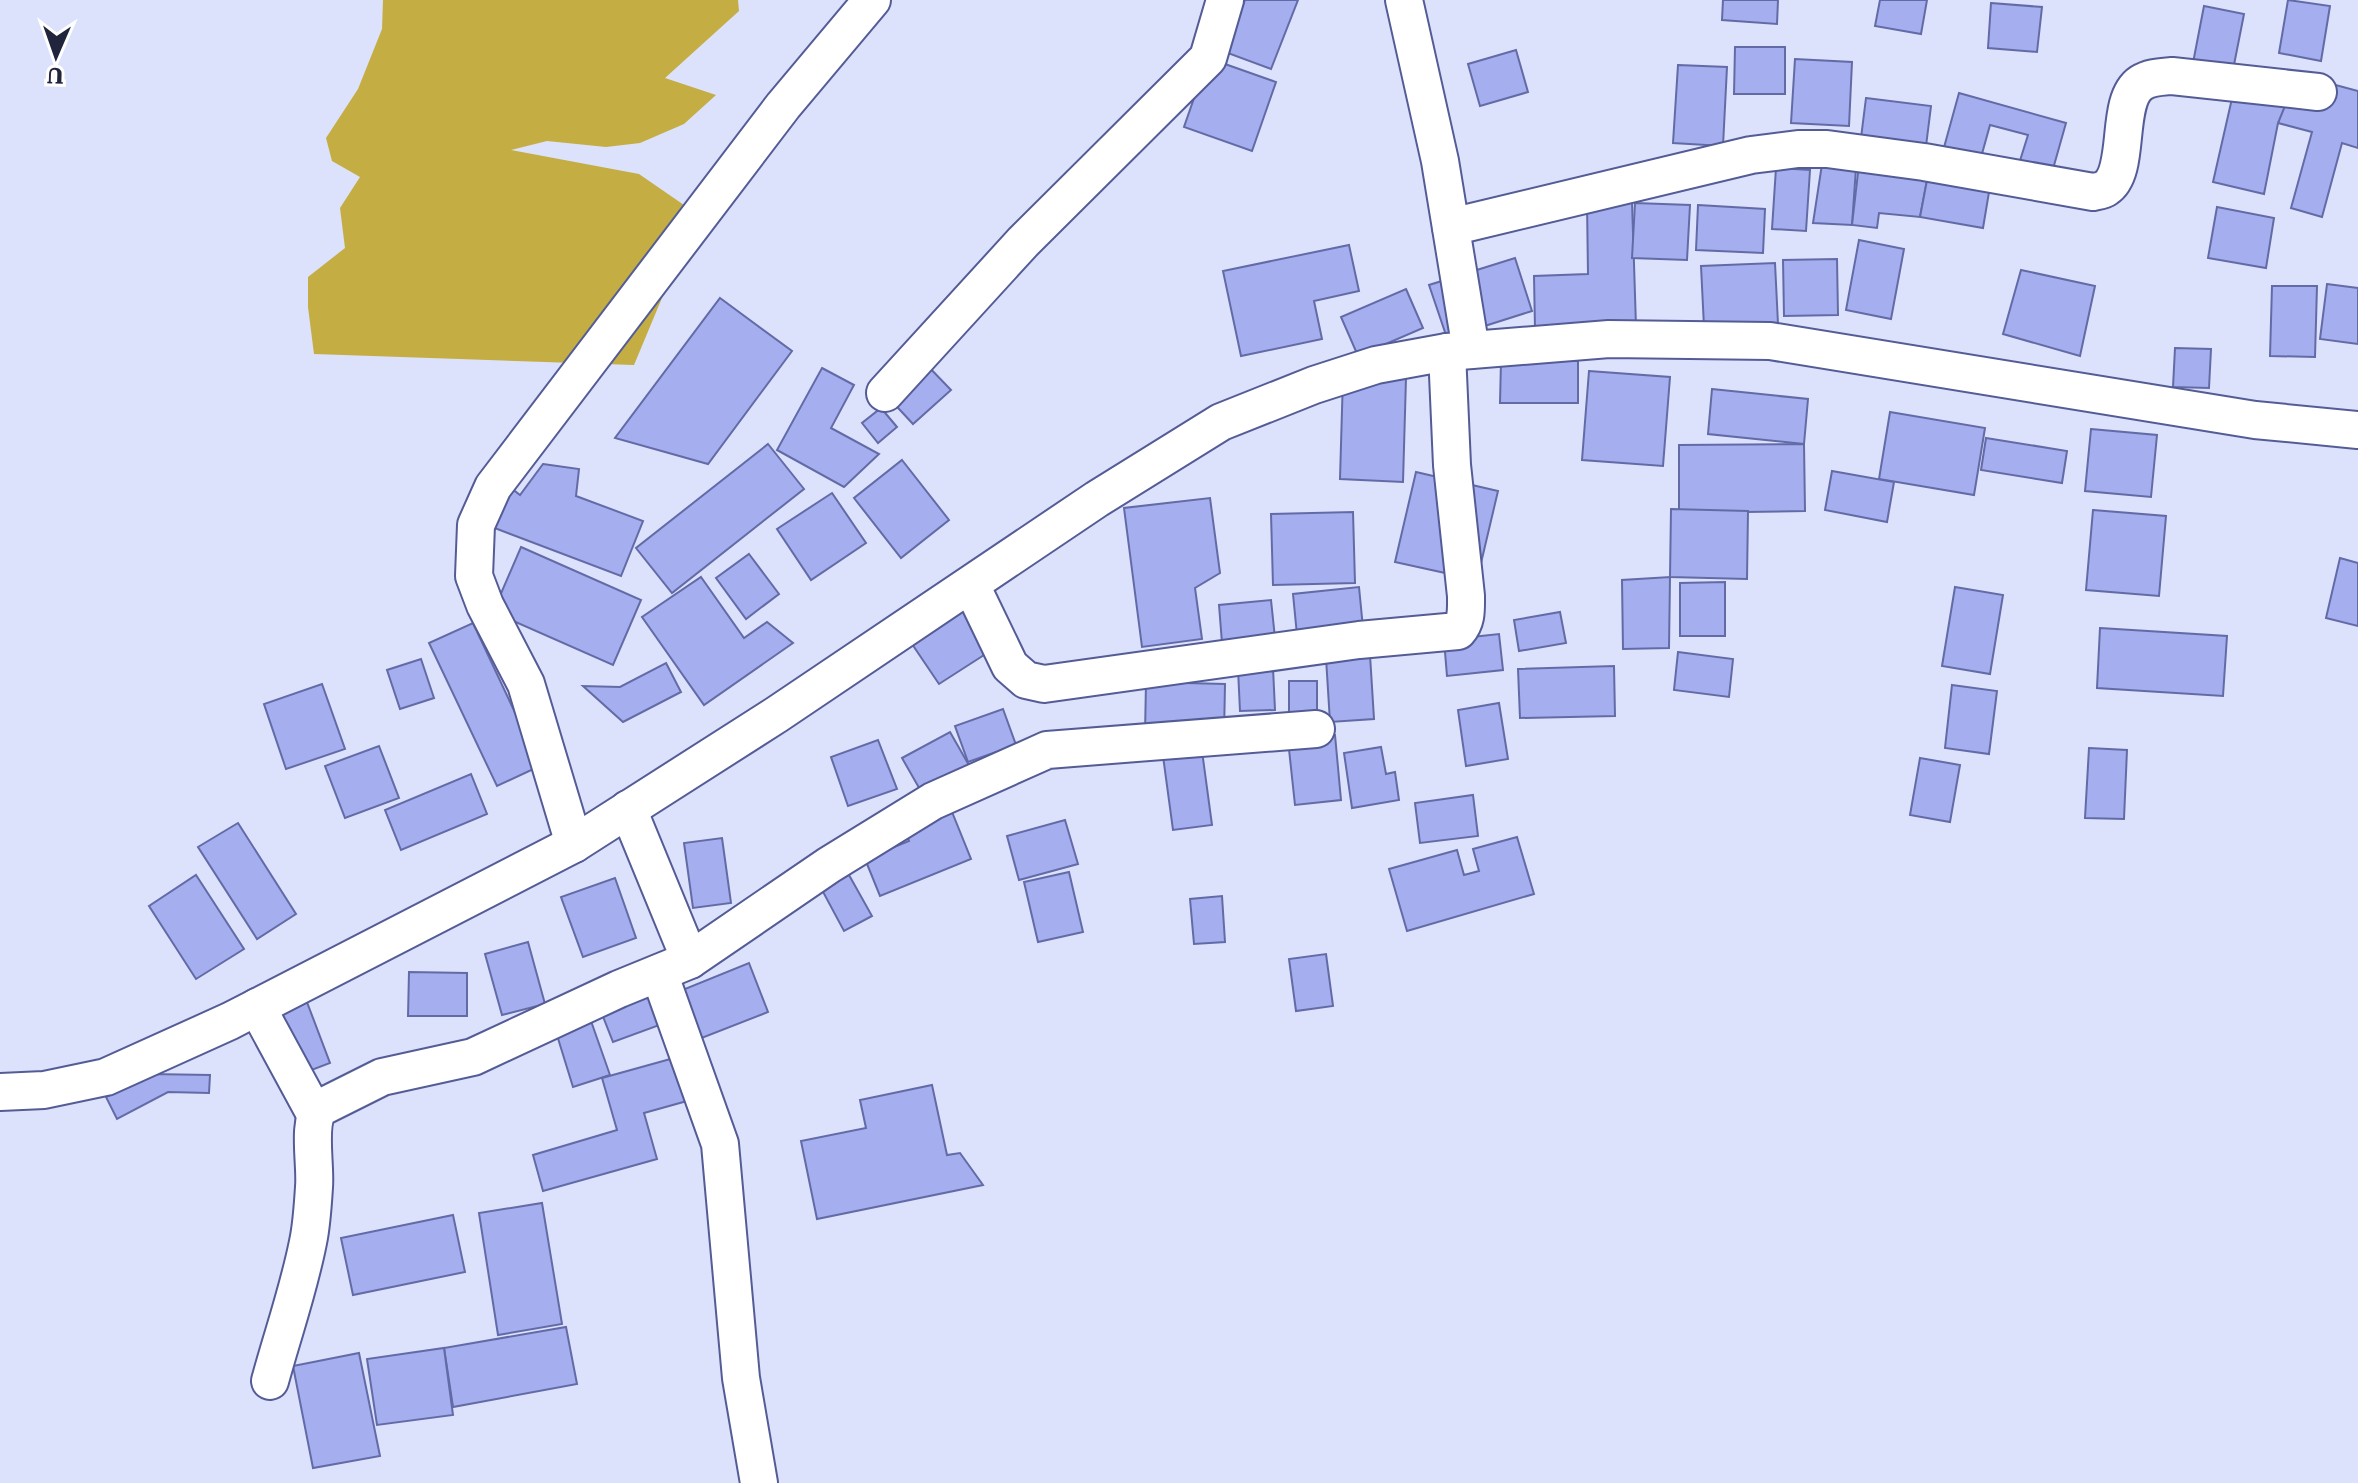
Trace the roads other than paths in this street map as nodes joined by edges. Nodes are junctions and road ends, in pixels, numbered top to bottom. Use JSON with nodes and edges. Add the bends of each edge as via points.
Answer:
{"nodes":[{"id":1,"x":872,"y":0,"type":"edge"},
{"id":2,"x":1225,"y":0,"type":"edge"},
{"id":3,"x":1404,"y":0,"type":"edge"},
{"id":4,"x":2318,"y":92,"type":"dead end"},
{"id":5,"x":1451,"y":227,"type":"junction"},
{"id":6,"x":1459,"y":351,"type":"junction"},
{"id":7,"x":885,"y":393,"type":"dead end"},
{"id":8,"x":2358,"y":430,"type":"edge"},
{"id":9,"x":971,"y":585,"type":"junction"},
{"id":10,"x":1316,"y":729,"type":"dead end"},
{"id":11,"x":628,"y":809,"type":"junction"},
{"id":12,"x":574,"y":844,"type":"junction"},
{"id":13,"x":674,"y":966,"type":"junction"},
{"id":14,"x":257,"y":1007,"type":"junction"},
{"id":15,"x":0,"y":1092,"type":"edge"},
{"id":16,"x":315,"y":1114,"type":"junction"},
{"id":17,"x":270,"y":1381,"type":"dead end"},
{"id":18,"x":759,"y":1483,"type":"edge"}],
"edges":[{"from":1,"to":12,"type":"street","via":[[783,106],[493,487],[476,525],[474,576],[526,684]]},
{"from":2,"to":7,"type":"street","via":[[1208,58],[1023,242]]},
{"from":3,"to":5,"type":"street"},
{"from":4,"to":5,"type":"street","via":[[2172,76],[2141,83],[2133,91],[2115,176],[2107,188],[2093,192],[1924,162],[1798,149],[1751,155]]},
{"from":5,"to":6,"type":"street"},
{"from":6,"to":8,"type":"street","via":[[1609,339],[1770,341],[2255,420]]},
{"from":6,"to":9,"type":"street","via":[[1376,365],[1221,422]]},
{"from":6,"to":9,"type":"street","via":[[1452,465],[1466,605],[1458,631],[1044,684],[1026,680],[1010,666]]},
{"from":9,"to":11,"type":"street"},
{"from":10,"to":13,"type":"street","via":[[1047,750],[933,801]]},
{"from":11,"to":12,"type":"street"},
{"from":11,"to":13,"type":"street"},
{"from":12,"to":14,"type":"street"},
{"from":13,"to":16,"type":"street","via":[[473,1057],[382,1077]]},
{"from":13,"to":18,"type":"street","via":[[720,1144],[741,1378]]},
{"from":14,"to":15,"type":"street","via":[[106,1077],[44,1090]]},
{"from":14,"to":16,"type":"street"},
{"from":16,"to":17,"type":"street","via":[[310,1234]]}]}
